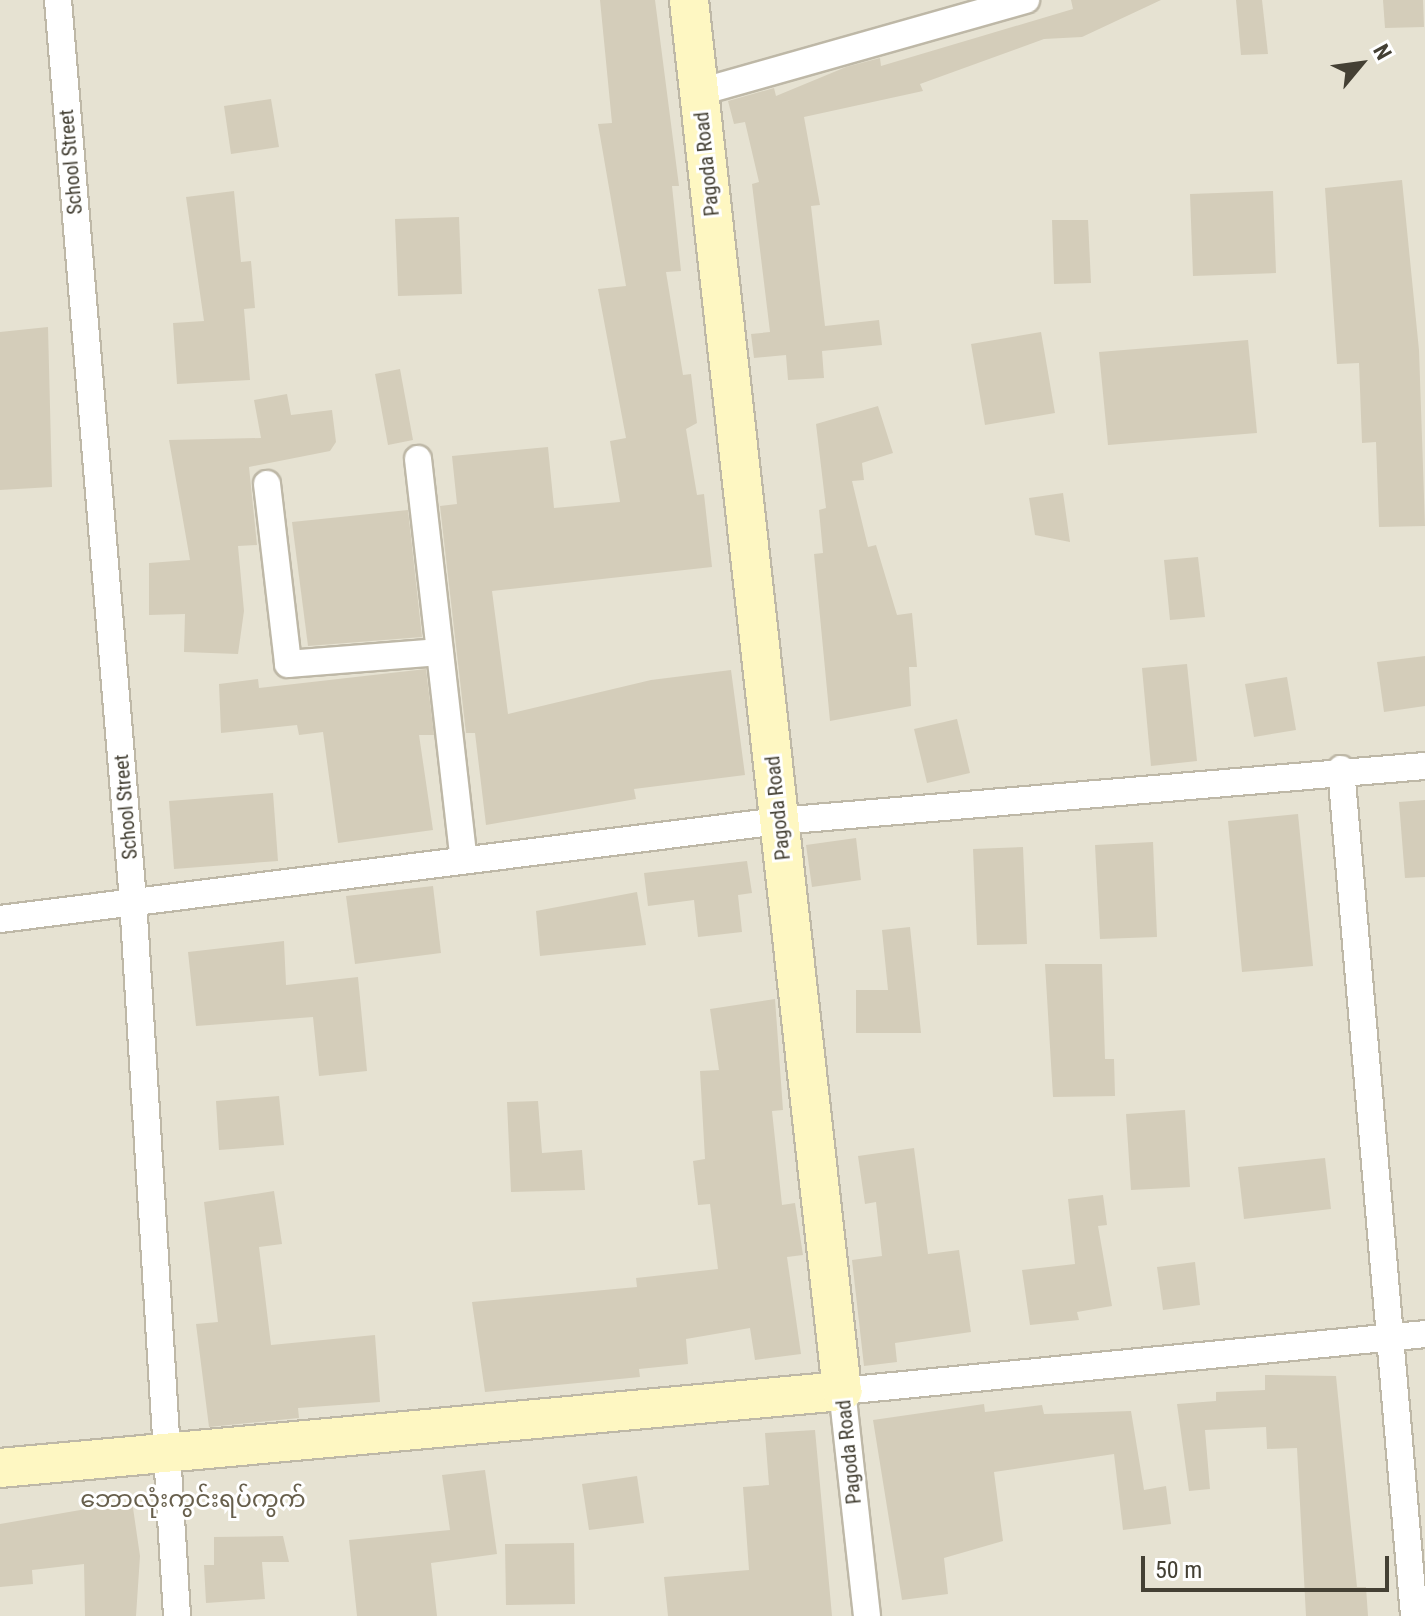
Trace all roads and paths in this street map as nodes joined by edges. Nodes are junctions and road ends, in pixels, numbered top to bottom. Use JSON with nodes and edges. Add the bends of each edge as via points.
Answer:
{"nodes":[{"id":1,"x":58,"y":0,"type":"edge"},
{"id":2,"x":689,"y":0,"type":"edge"},
{"id":3,"x":1026,"y":0,"type":"edge"},
{"id":4,"x":700,"y":92,"type":"junction"},
{"id":5,"x":418,"y":459,"type":"dead end"},
{"id":6,"x":267,"y":484,"type":"dead end"},
{"id":7,"x":440,"y":652,"type":"junction"},
{"id":8,"x":1425,"y":766,"type":"edge"},
{"id":9,"x":1341,"y":769,"type":"junction"},
{"id":10,"x":779,"y":821,"type":"junction"},
{"id":11,"x":464,"y":860,"type":"junction"},
{"id":12,"x":133,"y":900,"type":"junction"},
{"id":13,"x":0,"y":919,"type":"edge"},
{"id":14,"x":1425,"y":1334,"type":"edge"},
{"id":15,"x":1390,"y":1337,"type":"junction"},
{"id":16,"x":842,"y":1391,"type":"junction"},
{"id":17,"x":168,"y":1457,"type":"junction"},
{"id":18,"x":0,"y":1468,"type":"edge"},
{"id":19,"x":177,"y":1616,"type":"edge"},
{"id":20,"x":867,"y":1616,"type":"edge"},
{"id":21,"x":1414,"y":1616,"type":"edge"}],
"edges":[{"from":1,"to":12,"type":"street","name":"School Street"},
{"from":2,"to":4,"type":"main road","name":"Pagoda Road"},
{"from":3,"to":4,"type":"street"},
{"from":4,"to":10,"type":"main road","name":"Pagoda Road"},
{"from":5,"to":7,"type":"street"},
{"from":6,"to":7,"type":"street","via":[[288,664]]},
{"from":7,"to":11,"type":"street"},
{"from":8,"to":9,"type":"street"},
{"from":9,"to":10,"type":"street"},
{"from":9,"to":15,"type":"street"},
{"from":10,"to":11,"type":"street"},
{"from":10,"to":16,"type":"main road","name":"Pagoda Road"},
{"from":11,"to":12,"type":"street"},
{"from":12,"to":13,"type":"street"},
{"from":12,"to":17,"type":"street","name":"School Street"},
{"from":14,"to":15,"type":"street"},
{"from":15,"to":16,"type":"street"},
{"from":15,"to":21,"type":"street"},
{"from":16,"to":17,"type":"main road"},
{"from":16,"to":20,"type":"street","name":"Pagoda Road"},
{"from":17,"to":18,"type":"main road"},
{"from":17,"to":19,"type":"street","name":"School Street"}]}
